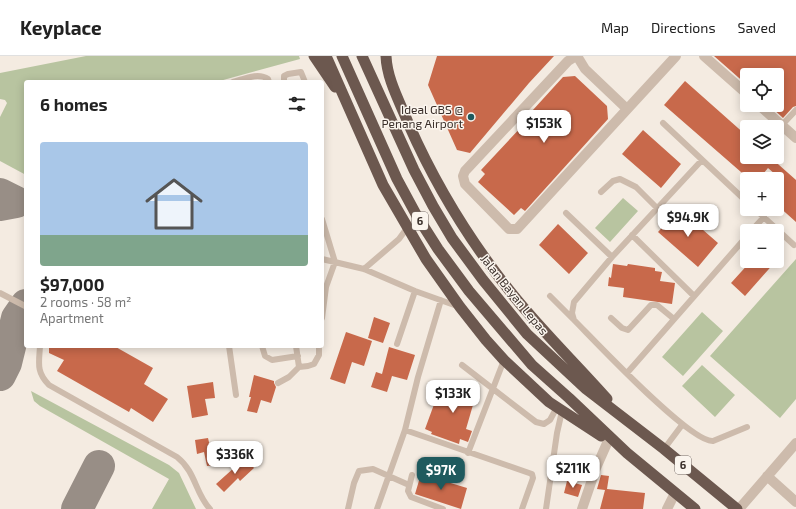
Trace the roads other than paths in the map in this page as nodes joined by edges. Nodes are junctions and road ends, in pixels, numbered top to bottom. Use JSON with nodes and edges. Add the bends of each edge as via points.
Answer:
{"nodes":[{"id":1,"x":314,"y":56,"type":"edge"},
{"id":2,"x":326,"y":56,"type":"edge"},
{"id":3,"x":342,"y":56,"type":"edge"},
{"id":4,"x":362,"y":56,"type":"edge"},
{"id":5,"x":386,"y":56,"type":"edge"},
{"id":6,"x":576,"y":56,"type":"edge"},
{"id":7,"x":676,"y":56,"type":"edge"},
{"id":8,"x":704,"y":56,"type":"edge"},
{"id":9,"x":239,"y":80,"type":"edge"},
{"id":10,"x":268,"y":80,"type":"edge"},
{"id":11,"x":284,"y":80,"type":"edge"},
{"id":12,"x":304,"y":80,"type":"edge"},
{"id":13,"x":740,"y":88,"type":"edge"},
{"id":14,"x":347,"y":106,"type":"junction"},
{"id":15,"x":627,"y":109,"type":"junction"},
{"id":16,"x":796,"y":110,"type":"edge"},
{"id":17,"x":767,"y":112,"type":"edge"},
{"id":18,"x":776,"y":120,"type":"edge"},
{"id":19,"x":663,"y":123,"type":"dead end"},
{"id":20,"x":784,"y":123,"type":"edge"},
{"id":21,"x":784,"y":127,"type":"edge"},
{"id":22,"x":796,"y":138,"type":"edge"},
{"id":23,"x":702,"y":160,"type":"junction"},
{"id":24,"x":601,"y":192,"type":"dead end"},
{"id":25,"x":740,"y":195,"type":"edge"},
{"id":26,"x":657,"y":208,"type":"junction"},
{"id":27,"x":566,"y":213,"type":"dead end"},
{"id":28,"x":764,"y":217,"type":"joint"},
{"id":29,"x":758,"y":224,"type":"edge"},
{"id":30,"x":324,"y":226,"type":"edge"},
{"id":31,"x":407,"y":228,"type":"junction"},
{"id":32,"x":632,"y":235,"type":"junction"},
{"id":33,"x":740,"y":244,"type":"edge"},
{"id":34,"x":794,"y":245,"type":"dead end"},
{"id":35,"x":612,"y":257,"type":"junction"},
{"id":36,"x":324,"y":259,"type":"edge"},
{"id":37,"x":335,"y":262,"type":"junction"},
{"id":38,"x":364,"y":269,"type":"junction"},
{"id":39,"x":324,"y":286,"type":"edge"},
{"id":40,"x":415,"y":290,"type":"junction"},
{"id":41,"x":0,"y":293,"type":"edge"},
{"id":42,"x":550,"y":296,"type":"dead end"},
{"id":43,"x":694,"y":296,"type":"junction"},
{"id":44,"x":441,"y":300,"type":"junction"},
{"id":45,"x":24,"y":305,"type":"edge"},
{"id":46,"x":460,"y":307,"type":"junction"},
{"id":47,"x":611,"y":318,"type":"dead end"},
{"id":48,"x":674,"y":319,"type":"junction"},
{"id":49,"x":574,"y":320,"type":"junction"},
{"id":50,"x":397,"y":344,"type":"dead end"},
{"id":51,"x":40,"y":348,"type":"edge"},
{"id":52,"x":229,"y":348,"type":"edge"},
{"id":53,"x":263,"y":348,"type":"edge"},
{"id":54,"x":296,"y":348,"type":"edge"},
{"id":55,"x":319,"y":348,"type":"edge"},
{"id":56,"x":298,"y":356,"type":"junction"},
{"id":57,"x":504,"y":360,"type":"junction"},
{"id":58,"x":462,"y":365,"type":"dead end"},
{"id":59,"x":299,"y":366,"type":"junction"},
{"id":60,"x":627,"y":372,"type":"junction"},
{"id":61,"x":278,"y":383,"type":"dead end"},
{"id":62,"x":492,"y":388,"type":"junction"},
{"id":63,"x":236,"y":395,"type":"dead end"},
{"id":64,"x":560,"y":409,"type":"junction"},
{"id":65,"x":628,"y":421,"type":"junction"},
{"id":66,"x":682,"y":425,"type":"junction"},
{"id":67,"x":747,"y":427,"type":"dead end"},
{"id":68,"x":405,"y":430,"type":"junction"},
{"id":69,"x":608,"y":441,"type":"junction"},
{"id":70,"x":796,"y":443,"type":"edge"},
{"id":71,"x":664,"y":449,"type":"junction"},
{"id":72,"x":468,"y":453,"type":"junction"},
{"id":73,"x":627,"y":454,"type":"junction"},
{"id":74,"x":412,"y":475,"type":"dead end"},
{"id":75,"x":388,"y":476,"type":"junction"},
{"id":76,"x":767,"y":476,"type":"junction"},
{"id":77,"x":409,"y":485,"type":"junction"},
{"id":78,"x":675,"y":493,"type":"junction"},
{"id":79,"x":796,"y":502,"type":"edge"},
{"id":80,"x":210,"y":509,"type":"edge"},
{"id":81,"x":348,"y":509,"type":"edge"},
{"id":82,"x":378,"y":509,"type":"edge"},
{"id":83,"x":442,"y":509,"type":"edge"},
{"id":84,"x":522,"y":509,"type":"edge"},
{"id":85,"x":546,"y":509,"type":"edge"},
{"id":86,"x":582,"y":509,"type":"edge"},
{"id":87,"x":667,"y":509,"type":"edge"},
{"id":88,"x":695,"y":509,"type":"edge"},
{"id":89,"x":738,"y":509,"type":"edge"}],
"edges":[{"from":1,"to":14,"type":"highway"},
{"from":2,"to":14,"type":"highway"},
{"from":3,"to":73,"type":"highway","number":"6","via":[[397,179],[417,216],[468,291],[532,365]]},
{"from":4,"to":65,"type":"highway","name":"Jalan Bayan Lepas","number":"6","via":[[414,170],[452,238],[527,334],[586,389]]},
{"from":5,"to":65,"type":"highway","via":[[387,70],[393,87],[422,155],[464,230],[514,296]]},
{"from":6,"to":15,"type":"street","via":[[585,69]]},
{"from":6,"to":15,"type":"street","via":[[568,61],[465,171],[465,184],[509,229],[517,229]]},
{"from":7,"to":15,"type":"street"},
{"from":8,"to":13,"type":"street"},
{"from":9,"to":10,"type":"lane","via":[[257,75]]},
{"from":11,"to":12,"type":"lane","via":[[284,76],[301,72]]},
{"from":14,"to":31,"type":"highway","via":[[383,185]]},
{"from":16,"to":20,"type":"lane"},
{"from":17,"to":18,"type":"street"},
{"from":19,"to":23,"type":"lane"},
{"from":21,"to":22,"type":"street"},
{"from":23,"to":25,"type":"lane"},
{"from":23,"to":26,"type":"lane"},
{"from":24,"to":26,"type":"lane","via":[[613,181],[620,179],[636,187]]},
{"from":26,"to":32,"type":"lane"},
{"from":27,"to":35,"type":"lane"},
{"from":28,"to":29,"type":"lane"},
{"from":28,"to":34,"type":"lane"},
{"from":30,"to":37,"type":"lane"},
{"from":31,"to":38,"type":"lane","via":[[399,239]]},
{"from":31,"to":46,"type":"highway"},
{"from":32,"to":35,"type":"lane"},
{"from":32,"to":43,"type":"lane"},
{"from":33,"to":43,"type":"lane"},
{"from":35,"to":49,"type":"lane","via":[[574,302]]},
{"from":36,"to":37,"type":"lane"},
{"from":37,"to":38,"type":"lane"},
{"from":37,"to":39,"type":"lane"},
{"from":38,"to":40,"type":"lane"},
{"from":40,"to":44,"type":"lane"},
{"from":40,"to":50,"type":"lane"},
{"from":41,"to":45,"type":"lane"},
{"from":42,"to":49,"type":"lane"},
{"from":43,"to":48,"type":"lane"},
{"from":44,"to":46,"type":"lane"},
{"from":44,"to":68,"type":"lane"},
{"from":46,"to":57,"type":"highway"},
{"from":47,"to":48,"type":"lane","via":[[628,330],[651,305],[657,305]]},
{"from":48,"to":60,"type":"lane"},
{"from":49,"to":60,"type":"lane"},
{"from":51,"to":80,"type":"lane","via":[[39,366],[42,378],[49,385],[177,457],[186,464],[202,499]]},
{"from":52,"to":63,"type":"lane"},
{"from":53,"to":56,"type":"lane","via":[[265,356],[272,360]]},
{"from":54,"to":56,"type":"lane"},
{"from":55,"to":59,"type":"lane","via":[[319,355],[314,364]]},
{"from":56,"to":59,"type":"lane"},
{"from":57,"to":62,"type":"lane"},
{"from":57,"to":64,"type":"highway"},
{"from":58,"to":62,"type":"lane"},
{"from":59,"to":61,"type":"lane","via":[[289,377]]},
{"from":60,"to":66,"type":"lane"},
{"from":62,"to":64,"type":"lane","via":[[540,424],[550,420]]},
{"from":62,"to":72,"type":"lane"},
{"from":64,"to":69,"type":"highway"},
{"from":64,"to":85,"type":"lane"},
{"from":65,"to":71,"type":"highway","name":"Jalan Bayan Lepas","number":"6"},
{"from":66,"to":67,"type":"lane","via":[[708,441]]},
{"from":66,"to":71,"type":"lane"},
{"from":68,"to":72,"type":"lane"},
{"from":68,"to":75,"type":"lane"},
{"from":69,"to":73,"type":"highway"},
{"from":69,"to":86,"type":"street"},
{"from":70,"to":76,"type":"street"},
{"from":71,"to":89,"type":"highway","name":"Jalan Bayan Lepas","number":"6"},
{"from":72,"to":84,"type":"lane","via":[[532,474],[533,478]]},
{"from":73,"to":78,"type":"highway","number":"6"},
{"from":74,"to":77,"type":"lane"},
{"from":75,"to":77,"type":"lane"},
{"from":75,"to":81,"type":"lane","via":[[373,469],[359,471]]},
{"from":75,"to":82,"type":"lane"},
{"from":76,"to":79,"type":"street"},
{"from":76,"to":89,"type":"street"},
{"from":77,"to":83,"type":"lane","via":[[411,497]]},
{"from":78,"to":87,"type":"street"},
{"from":78,"to":88,"type":"highway","number":"6"}]}
